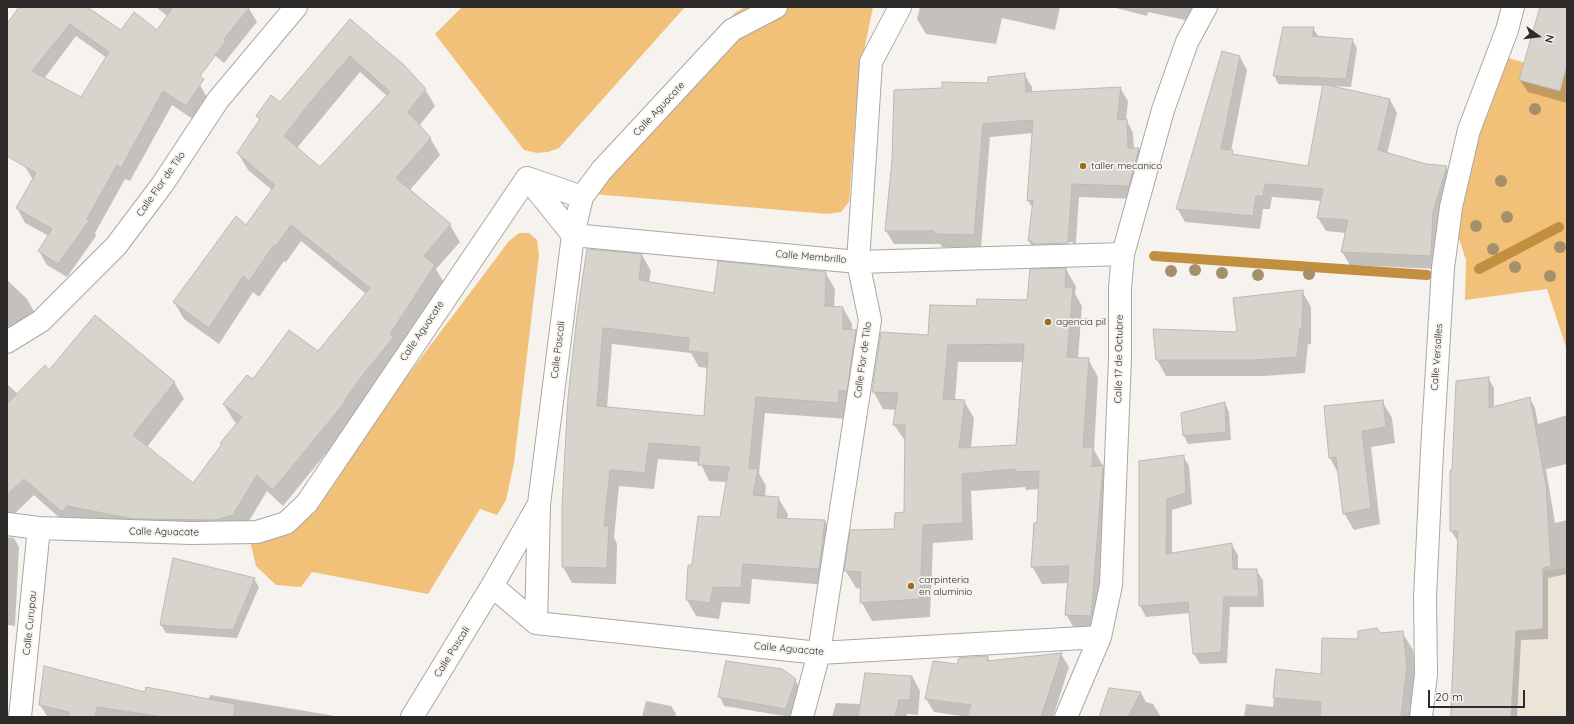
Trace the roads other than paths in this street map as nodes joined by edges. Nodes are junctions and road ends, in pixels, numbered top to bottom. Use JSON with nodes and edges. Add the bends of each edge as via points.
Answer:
{"nodes":[{"id":1,"x":296,"y":7,"type":"edge"},
{"id":2,"x":776,"y":7,"type":"edge"},
{"id":3,"x":900,"y":7,"type":"edge"},
{"id":4,"x":1206,"y":7,"type":"edge"},
{"id":5,"x":1513,"y":7,"type":"edge"},
{"id":6,"x":527,"y":178,"type":"junction"},
{"id":7,"x":582,"y":197,"type":"junction"},
{"id":8,"x":573,"y":235,"type":"junction"},
{"id":9,"x":1123,"y":254,"type":"junction"},
{"id":10,"x":858,"y":262,"type":"junction"},
{"id":11,"x":7,"y":342,"type":"edge"},
{"id":12,"x":539,"y":504,"type":"junction"},
{"id":13,"x":7,"y":524,"type":"edge"},
{"id":14,"x":39,"y":528,"type":"junction"},
{"id":15,"x":492,"y":586,"type":"junction"},
{"id":16,"x":536,"y":623,"type":"junction"},
{"id":17,"x":1100,"y":637,"type":"junction"},
{"id":18,"x":819,"y":653,"type":"junction"},
{"id":19,"x":20,"y":717,"type":"edge"},
{"id":20,"x":412,"y":717,"type":"edge"},
{"id":21,"x":802,"y":717,"type":"edge"},
{"id":22,"x":1066,"y":717,"type":"edge"},
{"id":23,"x":1421,"y":717,"type":"edge"}],
"edges":[{"from":1,"to":11,"type":"street","name":"Calle Flor de Tilo","via":[[218,100],[162,185],[116,246],[41,321]]},
{"from":2,"to":7,"type":"street","name":"Calle Aguacate","via":[[732,30],[601,171]]},
{"from":3,"to":10,"type":"street","name":"Calle Flor de Tilo","via":[[871,62]]},
{"from":4,"to":9,"type":"street","name":"Calle 17 de Octubre","via":[[1187,42],[1163,110]]},
{"from":5,"to":23,"type":"street","name":"Calle Versalles","via":[[1507,30],[1468,130],[1448,230],[1435,390],[1425,597],[1426,674]]},
{"from":6,"to":7,"type":"street"},
{"from":6,"to":8,"type":"street"},
{"from":6,"to":14,"type":"street","name":"Calle Aguacate","via":[[307,503],[286,524],[257,532],[191,533]]},
{"from":7,"to":8,"type":"street","name":"Calle Pascali"},
{"from":8,"to":10,"type":"street","name":"Calle Membrillo"},
{"from":8,"to":12,"type":"street","name":"Calle Pascali"},
{"from":9,"to":10,"type":"street","name":"Calle Membrillo"},
{"from":9,"to":17,"type":"street","name":"Calle 17 de Octubre","via":[[1111,585]]},
{"from":10,"to":18,"type":"street","name":"Calle Flor de Tilo","via":[[870,320]]},
{"from":12,"to":15,"type":"street","name":"Calle Pascali"},
{"from":12,"to":16,"type":"street","name":"Calle Pascali"},
{"from":13,"to":14,"type":"street","name":"Calle Aguacate"},
{"from":14,"to":19,"type":"street","name":"Calle Curupau"},
{"from":15,"to":16,"type":"street"},
{"from":15,"to":20,"type":"street","name":"Calle Pascali"},
{"from":16,"to":18,"type":"street","name":"Calle Aguacate"},
{"from":17,"to":18,"type":"street","name":"Calle Aguacate"},
{"from":17,"to":22,"type":"street","name":"Calle 17 de Octubre"},
{"from":18,"to":21,"type":"street","name":"Calle Flor de Tilo"}]}
